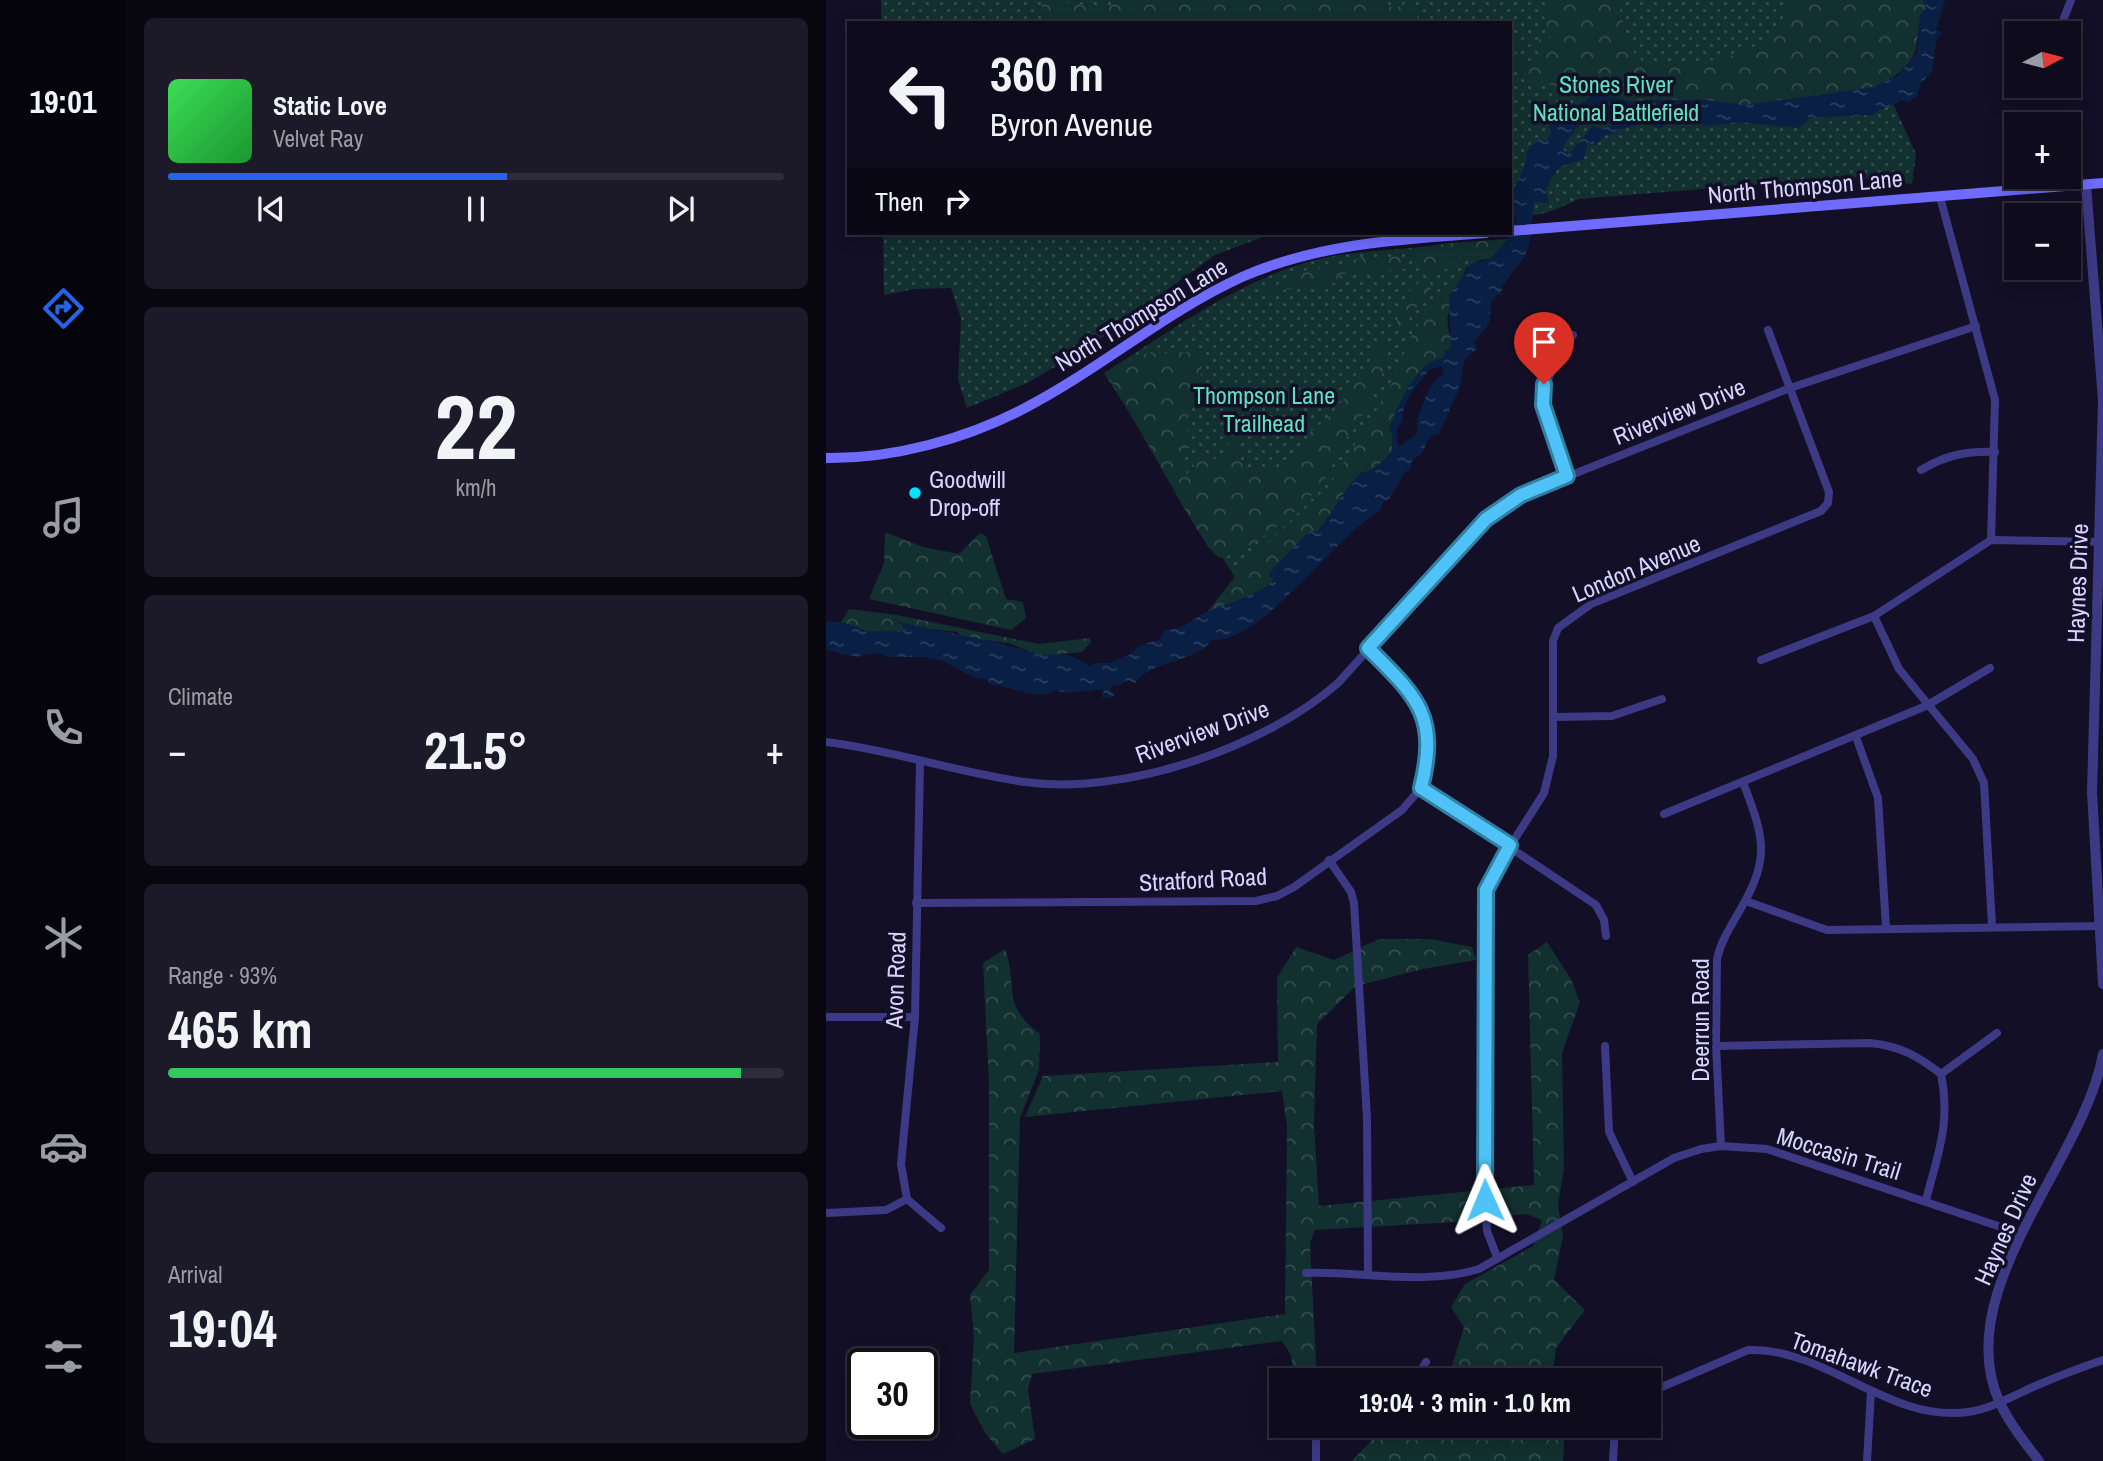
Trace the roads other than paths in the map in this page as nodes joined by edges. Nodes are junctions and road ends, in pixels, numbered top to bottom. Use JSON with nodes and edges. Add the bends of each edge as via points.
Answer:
{"nodes":[{"id":1,"x":2071,"y":0,"type":"edge"},
{"id":2,"x":2063,"y":21,"type":"edge"},
{"id":3,"x":2103,"y":183,"type":"edge"},
{"id":4,"x":2086,"y":184,"type":"junction"},
{"id":5,"x":1940,"y":197,"type":"junction"},
{"id":6,"x":1512,"y":231,"type":"edge"},
{"id":7,"x":1455,"y":235,"type":"edge"},
{"id":8,"x":1976,"y":326,"type":"junction"},
{"id":9,"x":2101,"y":329,"type":"edge"},
{"id":10,"x":1768,"y":330,"type":"dead end"},
{"id":11,"x":1573,"y":335,"type":"dead end"},
{"id":12,"x":1790,"y":388,"type":"junction"},
{"id":13,"x":1995,"y":452,"type":"junction"},
{"id":14,"x":826,"y":457,"type":"edge"},
{"id":15,"x":1921,"y":470,"type":"dead end"},
{"id":16,"x":1567,"y":476,"type":"junction"},
{"id":17,"x":1991,"y":540,"type":"junction"},
{"id":18,"x":2101,"y":542,"type":"edge"},
{"id":19,"x":1874,"y":616,"type":"junction"},
{"id":20,"x":2100,"y":646,"type":"edge"},
{"id":21,"x":1368,"y":648,"type":"junction"},
{"id":22,"x":1760,"y":660,"type":"dead end"},
{"id":23,"x":1990,"y":668,"type":"dead end"},
{"id":24,"x":1662,"y":699,"type":"dead end"},
{"id":25,"x":1926,"y":706,"type":"junction"},
{"id":26,"x":1555,"y":717,"type":"junction"},
{"id":27,"x":1856,"y":737,"type":"junction"},
{"id":28,"x":826,"y":742,"type":"edge"},
{"id":29,"x":920,"y":762,"type":"junction"},
{"id":30,"x":1742,"y":782,"type":"junction"},
{"id":31,"x":1421,"y":788,"type":"junction"},
{"id":32,"x":1664,"y":814,"type":"dead end"},
{"id":33,"x":1510,"y":845,"type":"junction"},
{"id":34,"x":1329,"y":860,"type":"junction"},
{"id":35,"x":1746,"y":901,"type":"junction"},
{"id":36,"x":916,"y":904,"type":"junction"},
{"id":37,"x":1992,"y":926,"type":"junction"},
{"id":38,"x":2102,"y":926,"type":"edge"},
{"id":39,"x":1886,"y":928,"type":"junction"},
{"id":40,"x":1606,"y":936,"type":"dead end"},
{"id":41,"x":2103,"y":984,"type":"edge"},
{"id":42,"x":826,"y":1017,"type":"edge"},
{"id":43,"x":915,"y":1017,"type":"junction"},
{"id":44,"x":1997,"y":1033,"type":"dead end"},
{"id":45,"x":1605,"y":1046,"type":"dead end"},
{"id":46,"x":1716,"y":1046,"type":"junction"},
{"id":47,"x":2103,"y":1054,"type":"edge"},
{"id":48,"x":1941,"y":1074,"type":"junction"},
{"id":49,"x":1721,"y":1146,"type":"junction"},
{"id":50,"x":1633,"y":1182,"type":"junction"},
{"id":51,"x":1926,"y":1200,"type":"junction"},
{"id":52,"x":904,"y":1202,"type":"junction"},
{"id":53,"x":826,"y":1213,"type":"edge"},
{"id":54,"x":941,"y":1228,"type":"dead end"},
{"id":55,"x":2022,"y":1234,"type":"junction"},
{"id":56,"x":1497,"y":1257,"type":"junction"},
{"id":57,"x":1306,"y":1273,"type":"dead end"},
{"id":58,"x":1368,"y":1274,"type":"junction"},
{"id":59,"x":2103,"y":1360,"type":"edge"},
{"id":60,"x":1426,"y":1362,"type":"dead end"},
{"id":61,"x":1423,"y":1368,"type":"edge"},
{"id":62,"x":1661,"y":1387,"type":"edge"},
{"id":63,"x":1871,"y":1391,"type":"junction"},
{"id":64,"x":2000,"y":1402,"type":"junction"},
{"id":65,"x":1316,"y":1438,"type":"edge"},
{"id":66,"x":1614,"y":1438,"type":"edge"},
{"id":67,"x":1316,"y":1461,"type":"edge"},
{"id":68,"x":1613,"y":1461,"type":"edge"},
{"id":69,"x":1867,"y":1461,"type":"edge"},
{"id":70,"x":2039,"y":1461,"type":"edge"}],
"edges":[{"from":1,"to":2,"type":"street"},
{"from":3,"to":4,"type":"main road","name":"North Thompson Lane"},
{"from":4,"to":5,"type":"main road","name":"North Thompson Lane"},
{"from":4,"to":9,"type":"street","name":"Haynes Drive"},
{"from":5,"to":6,"type":"main road","name":"North Thompson Lane"},
{"from":5,"to":8,"type":"street"},
{"from":7,"to":14,"type":"main road","name":"North Thompson Lane","via":[[1349,246],[1272,265],[1217,289],[1026,408],[971,433],[878,454]]},
{"from":8,"to":12,"type":"street","name":"Riverview Drive"},
{"from":8,"to":13,"type":"street","via":[[1995,400]]},
{"from":9,"to":18,"type":"street","name":"Haynes Drive"},
{"from":10,"to":12,"type":"street"},
{"from":11,"to":16,"type":"street","via":[[1552,365],[1543,395]]},
{"from":12,"to":16,"type":"street","name":"Riverview Drive"},
{"from":12,"to":26,"type":"street","name":"London Avenue","via":[[1829,492],[1828,503],[1821,512],[1591,604],[1570,617],[1553,640]]},
{"from":13,"to":15,"type":"street","via":[[1945,456]]},
{"from":13,"to":17,"type":"street"},
{"from":16,"to":21,"type":"street","name":"Riverview Drive","via":[[1521,495],[1486,519]]},
{"from":17,"to":18,"type":"street"},
{"from":17,"to":19,"type":"street"},
{"from":18,"to":20,"type":"street","name":"Haynes Drive"},
{"from":19,"to":22,"type":"street"},
{"from":19,"to":25,"type":"street","via":[[1899,669]]},
{"from":20,"to":38,"type":"street","name":"Haynes Drive","via":[[2092,792]]},
{"from":21,"to":29,"type":"street","name":"Riverview Drive","via":[[1338,683],[1290,719],[1164,769],[1119,780],[1065,785]]},
{"from":21,"to":31,"type":"street","via":[[1401,681],[1423,713],[1428,757]]},
{"from":23,"to":25,"type":"street"},
{"from":24,"to":26,"type":"street","via":[[1612,716]]},
{"from":25,"to":27,"type":"street"},
{"from":25,"to":37,"type":"street","via":[[1973,759],[1984,783]]},
{"from":26,"to":33,"type":"street","name":"London Avenue","via":[[1553,756],[1544,793]]},
{"from":27,"to":30,"type":"street"},
{"from":27,"to":39,"type":"street","via":[[1878,797]]},
{"from":28,"to":29,"type":"street","name":"Riverview Drive"},
{"from":29,"to":36,"type":"street","name":"Avon Road"},
{"from":30,"to":32,"type":"street"},
{"from":30,"to":35,"type":"street","name":"Deerrun Road","via":[[1763,841]]},
{"from":31,"to":33,"type":"street"},
{"from":31,"to":34,"type":"street","name":"Stratford Road","via":[[1402,810]]},
{"from":33,"to":40,"type":"street","via":[[1596,905]]},
{"from":33,"to":56,"type":"street","name":"London Avenue","via":[[1486,890],[1485,1200],[1487,1231]]},
{"from":34,"to":36,"type":"street","name":"Stratford Road","via":[[1294,887],[1256,901]]},
{"from":34,"to":58,"type":"street","via":[[1351,892],[1367,1118]]},
{"from":35,"to":39,"type":"street","via":[[1827,930]]},
{"from":35,"to":46,"type":"street","name":"Deerrun Road","via":[[1720,946]]},
{"from":36,"to":43,"type":"street","name":"Avon Road"},
{"from":37,"to":38,"type":"street"},
{"from":37,"to":39,"type":"street"},
{"from":38,"to":41,"type":"street","name":"Haynes Drive"},
{"from":42,"to":43,"type":"street"},
{"from":43,"to":52,"type":"street","name":"Avon Road","via":[[901,1164]]},
{"from":44,"to":48,"type":"street"},
{"from":45,"to":50,"type":"street","via":[[1609,1132]]},
{"from":46,"to":48,"type":"street","via":[[1894,1045],[1919,1056]]},
{"from":46,"to":49,"type":"street","name":"Deerrun Road"},
{"from":47,"to":55,"type":"street","name":"Haynes Drive","via":[[2085,1114]]},
{"from":48,"to":51,"type":"street","via":[[1947,1119]]},
{"from":49,"to":50,"type":"street","name":"Moccasin Trail","via":[[1674,1158]]},
{"from":49,"to":51,"type":"street","name":"Moccasin Trail","via":[[1767,1149]]},
{"from":50,"to":56,"type":"street","name":"Moccasin Trail"},
{"from":51,"to":55,"type":"street","name":"Moccasin Trail"},
{"from":52,"to":53,"type":"street","via":[[886,1210]]},
{"from":52,"to":54,"type":"street"},
{"from":55,"to":64,"type":"street","name":"Haynes Drive","via":[[1997,1290],[1990,1324],[1990,1354]]},
{"from":56,"to":58,"type":"street","name":"Moccasin Trail","via":[[1461,1274],[1382,1278]]},
{"from":57,"to":58,"type":"street","name":"Moccasin Trail"},
{"from":59,"to":64,"type":"street","name":"Tomahawk Trace"},
{"from":60,"to":61,"type":"street"},
{"from":62,"to":63,"type":"street","name":"Tomahawk Trace","via":[[1748,1350],[1765,1350],[1800,1359]]},
{"from":63,"to":64,"type":"street","name":"Tomahawk Trace","via":[[1936,1412],[1969,1412]]},
{"from":63,"to":69,"type":"street"},
{"from":64,"to":70,"type":"street","name":"Haynes Drive"},
{"from":65,"to":67,"type":"street"},
{"from":66,"to":68,"type":"street"}]}
